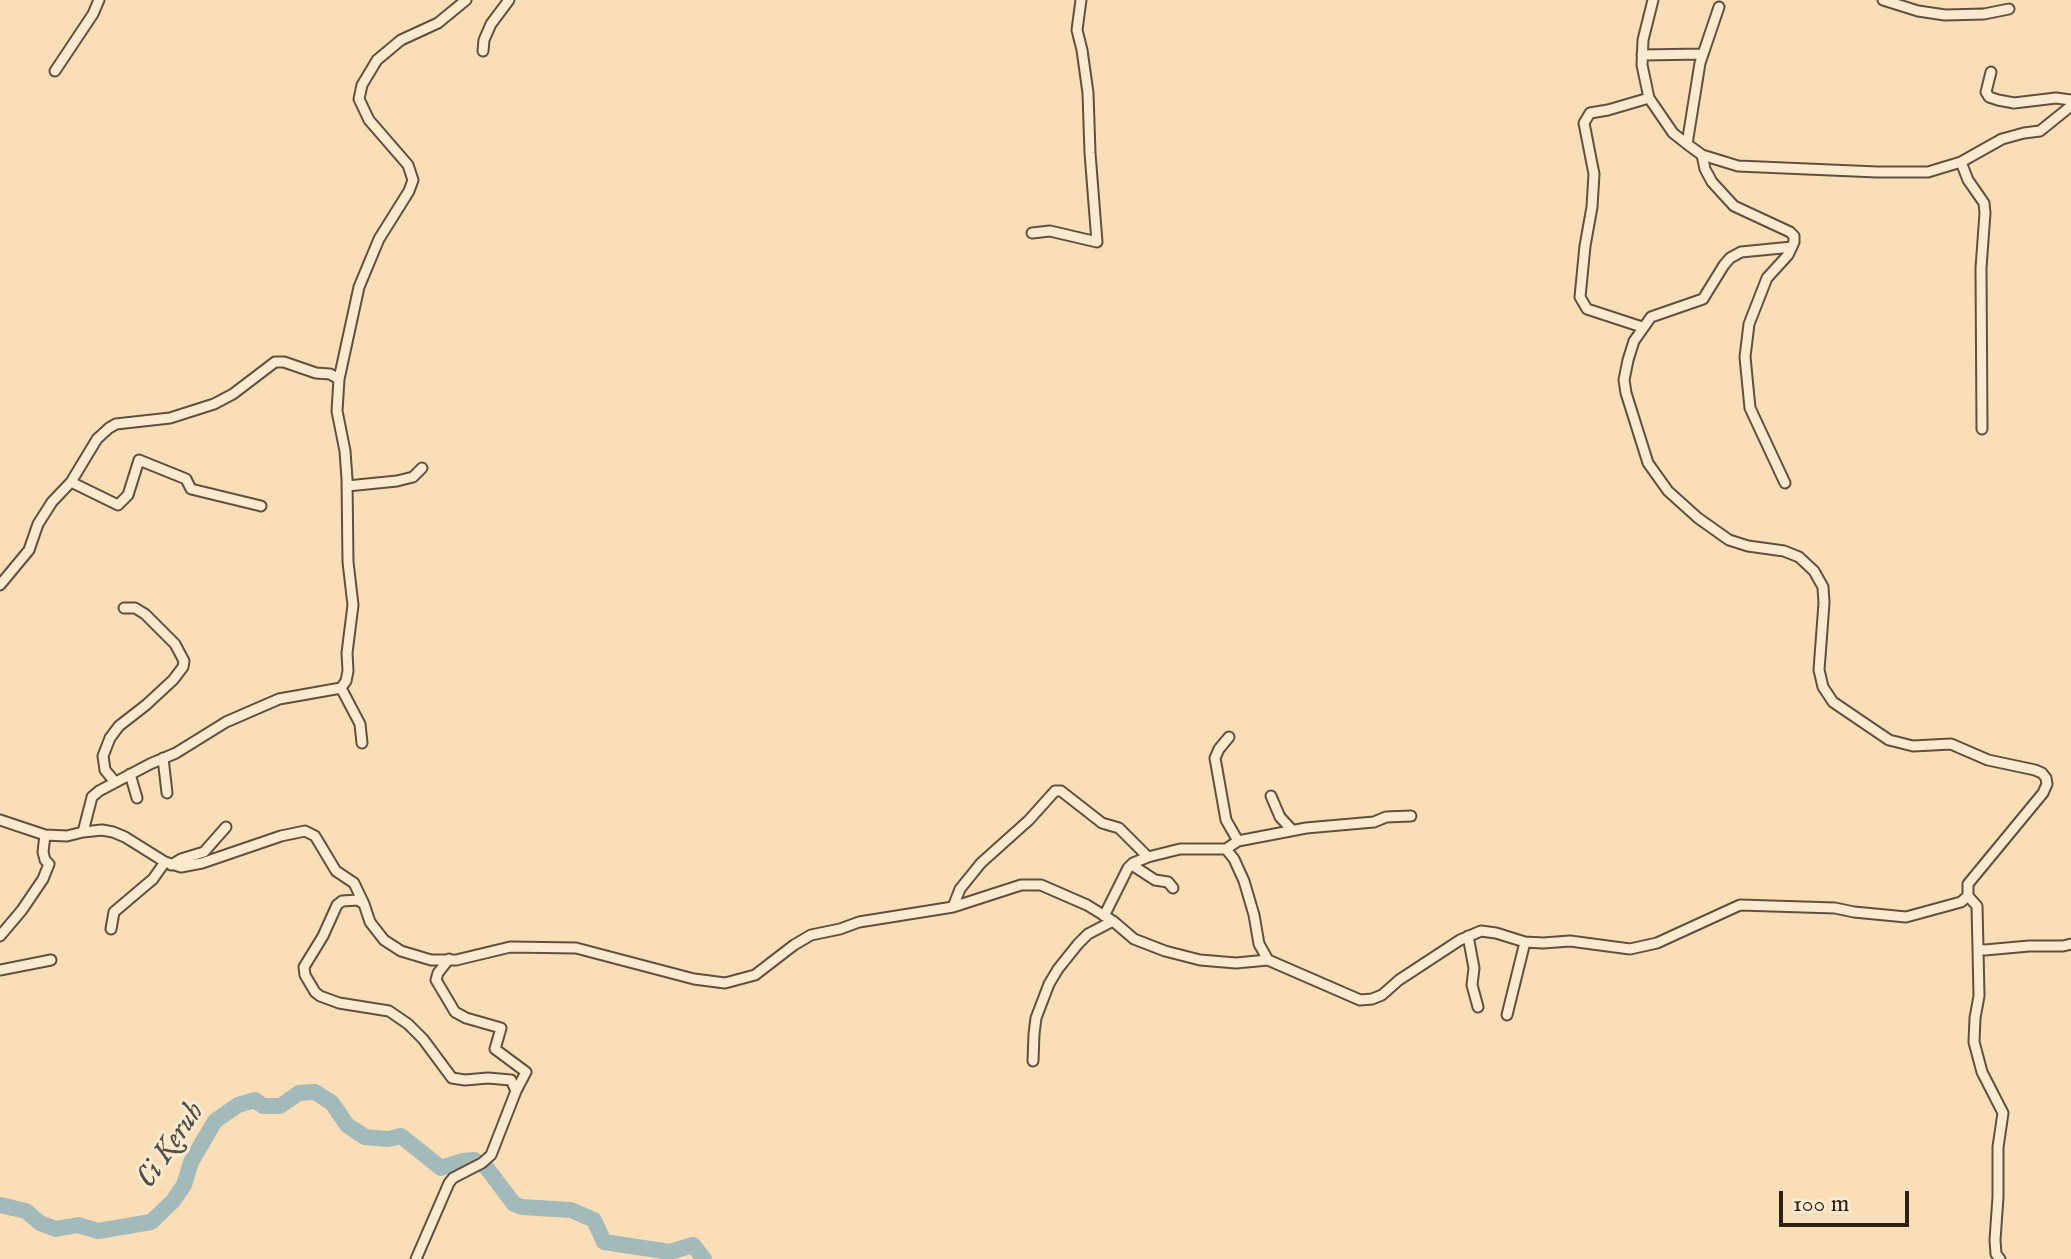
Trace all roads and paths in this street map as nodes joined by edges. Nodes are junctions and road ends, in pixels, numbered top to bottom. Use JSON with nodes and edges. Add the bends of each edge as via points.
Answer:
{"nodes":[{"id":1,"x":99,"y":0,"type":"edge"},
{"id":2,"x":466,"y":0,"type":"edge"},
{"id":3,"x":509,"y":0,"type":"edge"},
{"id":4,"x":1081,"y":0,"type":"edge"},
{"id":5,"x":1653,"y":0,"type":"edge"},
{"id":6,"x":1883,"y":0,"type":"edge"},
{"id":7,"x":1719,"y":7,"type":"dead end"},
{"id":8,"x":2009,"y":9,"type":"dead end"},
{"id":9,"x":483,"y":51,"type":"dead end"},
{"id":10,"x":1703,"y":54,"type":"junction"},
{"id":11,"x":1642,"y":55,"type":"junction"},
{"id":12,"x":55,"y":71,"type":"dead end"},
{"id":13,"x":1991,"y":72,"type":"dead end"},
{"id":14,"x":1649,"y":98,"type":"junction"},
{"id":15,"x":2071,"y":100,"type":"edge"},
{"id":16,"x":2071,"y":106,"type":"edge"},
{"id":17,"x":1687,"y":144,"type":"junction"},
{"id":18,"x":1702,"y":155,"type":"junction"},
{"id":19,"x":1961,"y":162,"type":"junction"},
{"id":20,"x":1032,"y":233,"type":"dead end"},
{"id":21,"x":1792,"y":247,"type":"junction"},
{"id":22,"x":1642,"y":327,"type":"junction"},
{"id":23,"x":339,"y":379,"type":"junction"},
{"id":24,"x":1982,"y":429,"type":"dead end"},
{"id":25,"x":422,"y":468,"type":"dead end"},
{"id":26,"x":71,"y":482,"type":"junction"},
{"id":27,"x":1785,"y":483,"type":"dead end"},
{"id":28,"x":347,"y":486,"type":"junction"},
{"id":29,"x":261,"y":506,"type":"dead end"},
{"id":30,"x":0,"y":585,"type":"edge"},
{"id":31,"x":124,"y":608,"type":"dead end"},
{"id":32,"x":341,"y":688,"type":"junction"},
{"id":33,"x":1229,"y":737,"type":"dead end"},
{"id":34,"x":362,"y":743,"type":"dead end"},
{"id":35,"x":163,"y":758,"type":"junction"},
{"id":36,"x":130,"y":774,"type":"junction"},
{"id":37,"x":115,"y":782,"type":"junction"},
{"id":38,"x":167,"y":793,"type":"dead end"},
{"id":39,"x":1271,"y":796,"type":"dead end"},
{"id":40,"x":137,"y":798,"type":"dead end"},
{"id":41,"x":1411,"y":816,"type":"dead end"},
{"id":42,"x":0,"y":820,"type":"edge"},
{"id":43,"x":226,"y":827,"type":"dead end"},
{"id":44,"x":1292,"y":830,"type":"junction"},
{"id":45,"x":83,"y":832,"type":"junction"},
{"id":46,"x":45,"y":835,"type":"junction"},
{"id":47,"x":1238,"y":841,"type":"junction"},
{"id":48,"x":1226,"y":849,"type":"junction"},
{"id":49,"x":1148,"y":857,"type":"junction"},
{"id":50,"x":168,"y":864,"type":"junction"},
{"id":51,"x":1132,"y":865,"type":"junction"},
{"id":52,"x":1173,"y":888,"type":"dead end"},
{"id":53,"x":1968,"y":896,"type":"junction"},
{"id":54,"x":364,"y":904,"type":"junction"},
{"id":55,"x":953,"y":907,"type":"junction"},
{"id":56,"x":1109,"y":918,"type":"junction"},
{"id":57,"x":111,"y":929,"type":"dead end"},
{"id":58,"x":0,"y":936,"type":"edge"},
{"id":59,"x":1468,"y":936,"type":"junction"},
{"id":60,"x":1525,"y":942,"type":"junction"},
{"id":61,"x":2071,"y":944,"type":"edge"},
{"id":62,"x":1978,"y":949,"type":"junction"},
{"id":63,"x":449,"y":959,"type":"junction"},
{"id":64,"x":51,"y":960,"type":"dead end"},
{"id":65,"x":1268,"y":960,"type":"junction"},
{"id":66,"x":0,"y":970,"type":"edge"},
{"id":67,"x":1478,"y":1007,"type":"dead end"},
{"id":68,"x":1507,"y":1015,"type":"dead end"},
{"id":69,"x":1033,"y":1061,"type":"dead end"},
{"id":70,"x":516,"y":1091,"type":"junction"},
{"id":71,"x":416,"y":1259,"type":"edge"},
{"id":72,"x":2000,"y":1259,"type":"edge"}],
"edges":[{"from":1,"to":12,"type":"street"},
{"from":2,"to":23,"type":"street","via":[[438,23],[401,40],[377,60],[362,85],[359,99],[369,120],[408,165],[413,180],[359,287]]},
{"from":3,"to":9,"type":"street","via":[[491,24]]},
{"from":4,"to":20,"type":"street","via":[[1077,30],[1088,93],[1097,242],[1050,231]]},
{"from":5,"to":11,"type":"street"},
{"from":6,"to":8,"type":"street","via":[[1945,15]]},
{"from":7,"to":10,"type":"street"},
{"from":10,"to":11,"type":"street"},
{"from":10,"to":17,"type":"street"},
{"from":11,"to":14,"type":"street"},
{"from":13,"to":15,"type":"street","via":[[1989,97],[2014,103]]},
{"from":14,"to":17,"type":"street"},
{"from":14,"to":22,"type":"street","via":[[1590,113],[1584,123],[1594,174],[1580,297],[1587,309]]},
{"from":16,"to":19,"type":"street","via":[[2040,131],[2002,139]]},
{"from":17,"to":18,"type":"street"},
{"from":18,"to":19,"type":"street","via":[[1738,166],[1877,172],[1928,172]]},
{"from":18,"to":21,"type":"street","via":[[1712,182],[1734,206],[1790,232]]},
{"from":19,"to":24,"type":"street","via":[[1985,213]]},
{"from":21,"to":22,"type":"street","via":[[1741,252],[1730,258],[1703,299],[1651,317]]},
{"from":21,"to":27,"type":"street","via":[[1767,278],[1749,324],[1745,357],[1750,408]]},
{"from":22,"to":53,"type":"street","via":[[1624,380],[1648,463],[1668,491],[1714,531],[1748,546],[1784,551],[1814,571],[1824,603],[1819,670],[1833,702],[1889,740],[1913,746],[1951,744],[2046,778],[2043,793],[1968,884]]},
{"from":23,"to":26,"type":"street","via":[[275,362],[214,404],[109,428]]},
{"from":23,"to":28,"type":"street","via":[[337,411]]},
{"from":25,"to":28,"type":"street","via":[[413,477]]},
{"from":26,"to":29,"type":"street","via":[[118,505],[128,495],[139,460],[186,479],[191,489]]},
{"from":26,"to":30,"type":"street","via":[[52,502],[29,550]]},
{"from":28,"to":32,"type":"street","via":[[353,614],[348,671]]},
{"from":31,"to":37,"type":"street","via":[[145,614],[184,661],[173,680],[110,738],[103,756],[105,770]]},
{"from":32,"to":34,"type":"street","via":[[360,724]]},
{"from":32,"to":35,"type":"street","via":[[279,699]]},
{"from":33,"to":47,"type":"street","via":[[1215,758],[1226,820]]},
{"from":35,"to":36,"type":"street"},
{"from":35,"to":38,"type":"street"},
{"from":36,"to":37,"type":"street"},
{"from":36,"to":40,"type":"street"},
{"from":37,"to":45,"type":"street","via":[[92,797]]},
{"from":39,"to":44,"type":"street"},
{"from":41,"to":44,"type":"street"},
{"from":42,"to":46,"type":"street"},
{"from":43,"to":50,"type":"street","via":[[204,852]]},
{"from":44,"to":47,"type":"street"},
{"from":45,"to":46,"type":"street"},
{"from":45,"to":50,"type":"street","via":[[102,830],[125,837]]},
{"from":46,"to":58,"type":"street","via":[[43,852],[49,864],[43,879]]},
{"from":47,"to":48,"type":"street"},
{"from":48,"to":49,"type":"street","via":[[1180,849]]},
{"from":48,"to":65,"type":"street","via":[[1244,881]]},
{"from":49,"to":51,"type":"street"},
{"from":49,"to":55,"type":"street","via":[[1119,828],[1102,823],[1055,791],[981,863]]},
{"from":50,"to":54,"type":"street","via":[[190,866],[305,831],[315,836],[336,871],[354,883]]},
{"from":50,"to":57,"type":"street","via":[[114,912]]},
{"from":51,"to":52,"type":"street"},
{"from":51,"to":56,"type":"street"},
{"from":53,"to":60,"type":"street","via":[[1906,917],[1740,905],[1657,943],[1630,949]]},
{"from":53,"to":62,"type":"street","via":[[1977,906]]},
{"from":54,"to":63,"type":"street","via":[[384,940],[401,951]]},
{"from":54,"to":70,"type":"street","via":[[358,900],[337,905],[304,967],[315,992],[339,1003],[389,1011],[423,1039],[452,1078],[511,1080]]},
{"from":55,"to":56,"type":"street","via":[[1021,885],[1041,885]]},
{"from":55,"to":63,"type":"street","via":[[811,935],[755,975],[725,983],[576,948],[510,947]]},
{"from":56,"to":65,"type":"street","via":[[1134,939],[1185,957],[1236,963]]},
{"from":56,"to":69,"type":"street","via":[[1078,944],[1049,984],[1036,1018]]},
{"from":59,"to":60,"type":"street","via":[[1481,931]]},
{"from":59,"to":65,"type":"street","via":[[1372,999],[1360,1000]]},
{"from":59,"to":67,"type":"street"},
{"from":60,"to":68,"type":"street"},
{"from":61,"to":62,"type":"street"},
{"from":62,"to":72,"type":"street","via":[[1974,1042],[2003,1113],[1995,1226]]},
{"from":63,"to":70,"type":"street","via":[[436,980],[455,1012],[501,1028],[496,1052],[526,1072]]},
{"from":64,"to":66,"type":"street"},
{"from":70,"to":71,"type":"street","via":[[491,1155],[449,1183]]}]}
